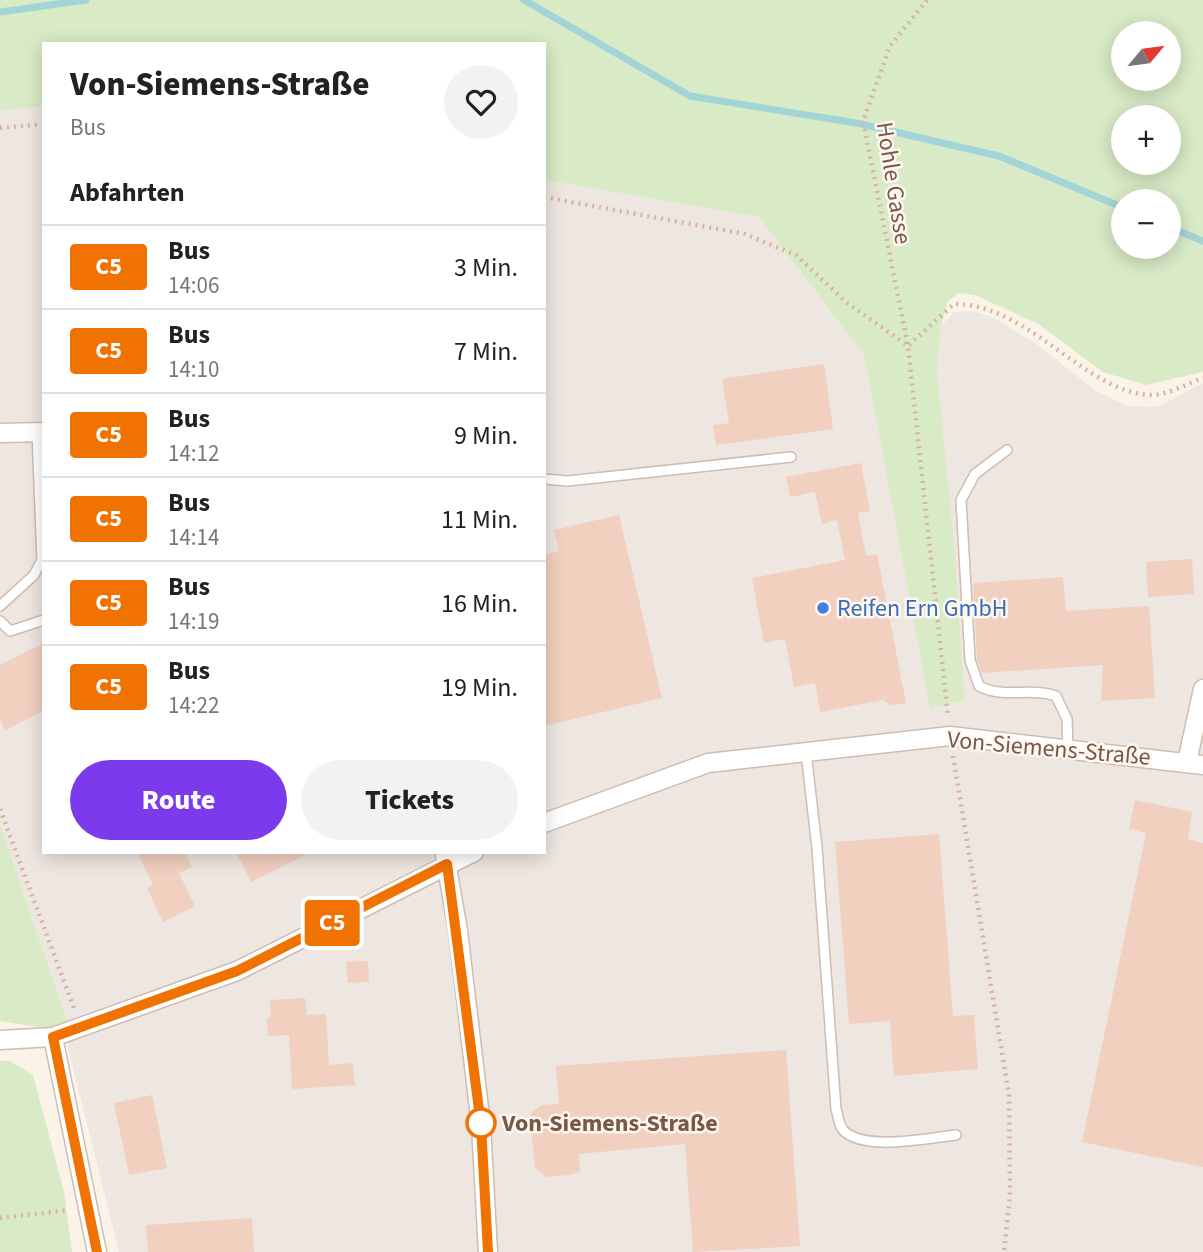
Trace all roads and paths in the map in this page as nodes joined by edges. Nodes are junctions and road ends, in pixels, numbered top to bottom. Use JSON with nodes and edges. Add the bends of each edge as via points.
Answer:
{"nodes":[{"id":1,"x":927,"y":0,"type":"edge"},
{"id":2,"x":42,"y":124,"type":"edge"},
{"id":3,"x":0,"y":128,"type":"edge"},
{"id":4,"x":546,"y":197,"type":"edge"},
{"id":5,"x":908,"y":346,"type":"junction"},
{"id":6,"x":1203,"y":377,"type":"edge"},
{"id":7,"x":0,"y":433,"type":"edge"},
{"id":8,"x":41,"y":433,"type":"edge"},
{"id":9,"x":1007,"y":450,"type":"dead end"},
{"id":10,"x":791,"y":457,"type":"dead end"},
{"id":11,"x":546,"y":479,"type":"edge"},
{"id":12,"x":42,"y":497,"type":"edge"},
{"id":13,"x":42,"y":563,"type":"edge"},
{"id":14,"x":0,"y":606,"type":"edge"},
{"id":15,"x":0,"y":621,"type":"edge"},
{"id":16,"x":42,"y":621,"type":"edge"},
{"id":17,"x":1203,"y":689,"type":"edge"},
{"id":18,"x":1068,"y":749,"type":"junction"},
{"id":19,"x":806,"y":752,"type":"junction"},
{"id":20,"x":1195,"y":763,"type":"edge"},
{"id":21,"x":0,"y":809,"type":"edge"},
{"id":22,"x":546,"y":821,"type":"edge"},
{"id":23,"x":464,"y":854,"type":"edge"},
{"id":24,"x":445,"y":858,"type":"edge"},
{"id":25,"x":82,"y":1028,"type":"junction"},
{"id":26,"x":53,"y":1037,"type":"junction"},
{"id":27,"x":0,"y":1040,"type":"edge"},
{"id":28,"x":1009,"y":1095,"type":"dead end"},
{"id":29,"x":956,"y":1135,"type":"dead end"},
{"id":30,"x":88,"y":1208,"type":"junction"},
{"id":31,"x":0,"y":1218,"type":"edge"},
{"id":32,"x":97,"y":1252,"type":"edge"},
{"id":33,"x":488,"y":1252,"type":"edge"},
{"id":34,"x":1004,"y":1252,"type":"edge"}],
"edges":[{"from":1,"to":5,"type":"path","name":"Hohle Gasse","via":[[890,46],[863,121]]},
{"from":2,"to":3,"type":"path"},
{"from":4,"to":5,"type":"path","via":[[745,234],[796,255],[846,302]]},
{"from":5,"to":6,"type":"path","via":[[954,303],[974,303],[1037,334],[1122,388],[1153,395]]},
{"from":7,"to":8,"type":"street"},
{"from":8,"to":12,"type":"lane"},
{"from":9,"to":18,"type":"lane","via":[[975,474],[961,500],[970,660],[979,687],[988,691],[1040,690],[1056,696],[1067,719]]},
{"from":10,"to":11,"type":"lane","via":[[568,481]]},
{"from":13,"to":14,"type":"lane"},
{"from":15,"to":16,"type":"lane","via":[[10,631]]},
{"from":17,"to":20,"type":"street","name":"Von-Siemens-Straße"},
{"from":18,"to":19,"type":"street","name":"Von-Siemens-Straße","via":[[950,736]]},
{"from":18,"to":20,"type":"street","name":"Von-Siemens-Straße"},
{"from":19,"to":22,"type":"street","name":"Von-Siemens-Straße","via":[[708,763]]},
{"from":19,"to":29,"type":"lane","via":[[841,1128],[853,1138],[887,1143]]},
{"from":21,"to":25,"type":"path"},
{"from":23,"to":24,"type":"street"},
{"from":24,"to":25,"type":"street","via":[[237,971]]},
{"from":24,"to":33,"type":"street","via":[[481,1125]]},
{"from":25,"to":26,"type":"street"},
{"from":26,"to":27,"type":"street"},
{"from":26,"to":30,"type":"street"},
{"from":28,"to":34,"type":"path","via":[[1010,1195]]},
{"from":30,"to":31,"type":"path"},
{"from":30,"to":32,"type":"street"}]}
